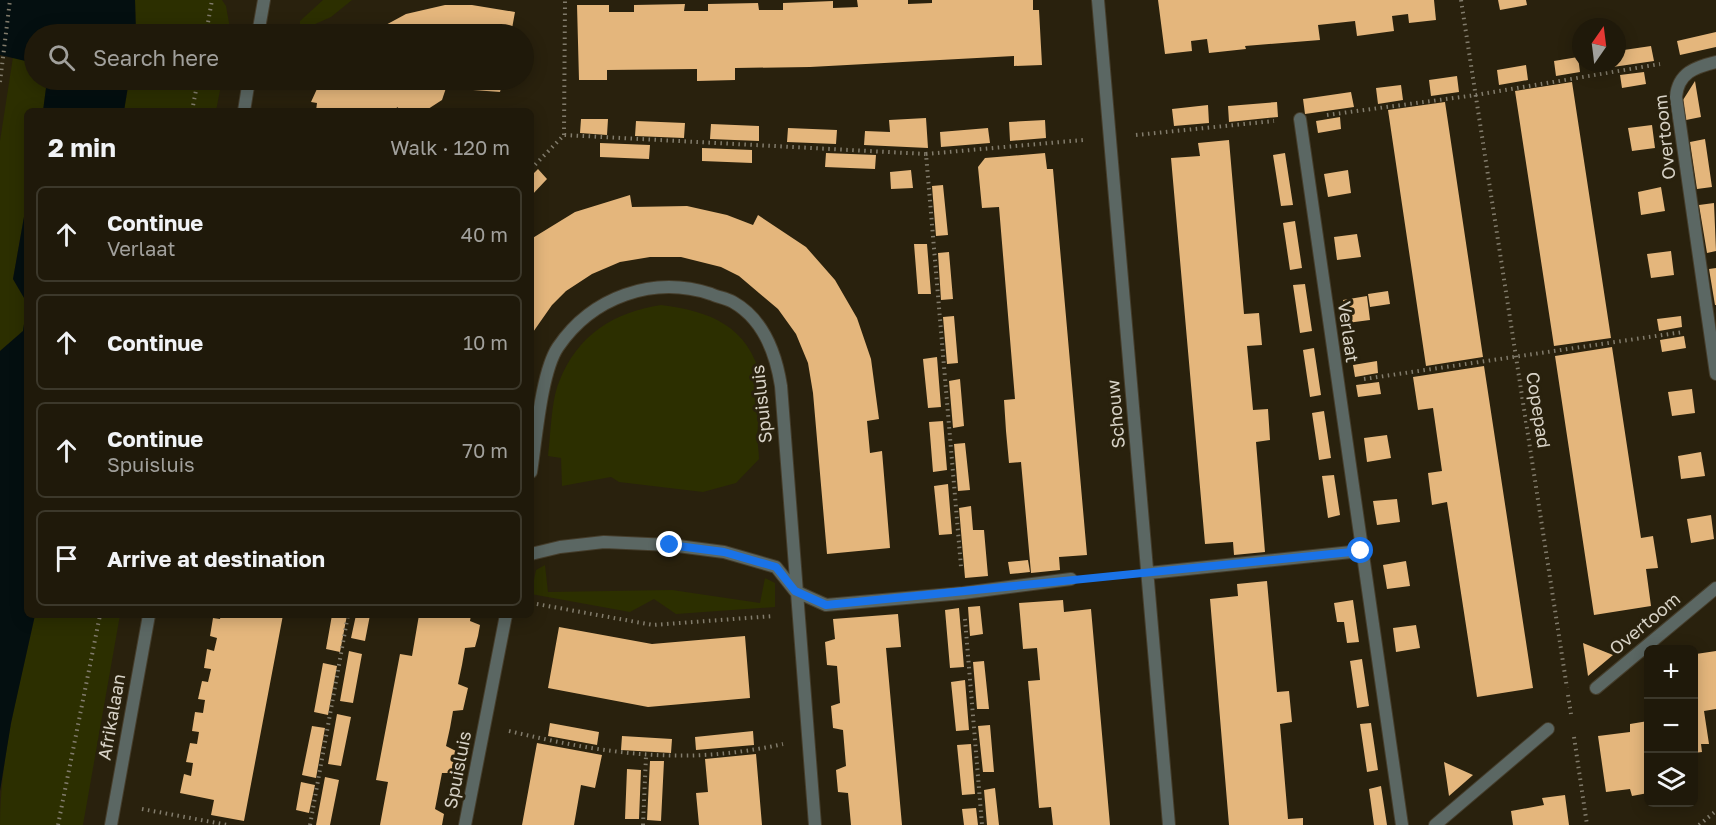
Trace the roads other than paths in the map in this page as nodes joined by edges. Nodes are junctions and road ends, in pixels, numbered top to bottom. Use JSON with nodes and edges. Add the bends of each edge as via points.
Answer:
{"nodes":[{"id":1,"x":264,"y":0,"type":"edge"},
{"id":2,"x":1098,"y":0,"type":"edge"},
{"id":3,"x":260,"y":24,"type":"edge"},
{"id":4,"x":1716,"y":62,"type":"edge"},
{"id":5,"x":247,"y":90,"type":"edge"},
{"id":6,"x":244,"y":108,"type":"edge"},
{"id":7,"x":1300,"y":119,"type":"dead end"},
{"id":8,"x":1716,"y":374,"type":"edge"},
{"id":9,"x":534,"y":454,"type":"edge"},
{"id":10,"x":1361,"y":551,"type":"junction"},
{"id":11,"x":534,"y":553,"type":"edge"},
{"id":12,"x":1149,"y":573,"type":"junction"},
{"id":13,"x":1071,"y":579,"type":"road end"},
{"id":14,"x":1716,"y":588,"type":"edge"},
{"id":15,"x":795,"y":591,"type":"junction"},
{"id":16,"x":148,"y":618,"type":"edge"},
{"id":17,"x":505,"y":618,"type":"edge"},
{"id":18,"x":1596,"y":688,"type":"dead end"},
{"id":19,"x":1548,"y":729,"type":"dead end"},
{"id":20,"x":111,"y":825,"type":"edge"},
{"id":21,"x":465,"y":825,"type":"edge"},
{"id":22,"x":815,"y":825,"type":"edge"},
{"id":23,"x":1169,"y":825,"type":"edge"},
{"id":24,"x":1402,"y":825,"type":"edge"},
{"id":25,"x":1435,"y":825,"type":"edge"}],
"edges":[{"from":1,"to":3,"type":"street"},
{"from":2,"to":12,"type":"street","name":"Schouw"},
{"from":4,"to":8,"type":"street","name":"Overtoom","via":[[1692,68],[1677,83],[1676,97]]},
{"from":5,"to":6,"type":"street"},
{"from":7,"to":10,"type":"street","name":"Verlaat"},
{"from":9,"to":15,"type":"street","name":"Spuisluis","via":[[547,374],[556,350],[573,327],[606,301],[639,290],[670,287],[698,290],[733,302],[759,327],[776,356]]},
{"from":10,"to":12,"type":"street"},
{"from":10,"to":24,"type":"street","name":"Verlaat"},
{"from":11,"to":15,"type":"street","via":[[604,542],[724,552],[776,567]]},
{"from":12,"to":23,"type":"street","name":"Schouw"},
{"from":13,"to":15,"type":"street","via":[[826,605]]},
{"from":14,"to":18,"type":"street","name":"Overtoom"},
{"from":15,"to":22,"type":"street","name":"Spuisluis"},
{"from":16,"to":20,"type":"street","name":"Afrikalaan"},
{"from":17,"to":21,"type":"street","name":"Spuisluis"},
{"from":19,"to":25,"type":"street"}]}
